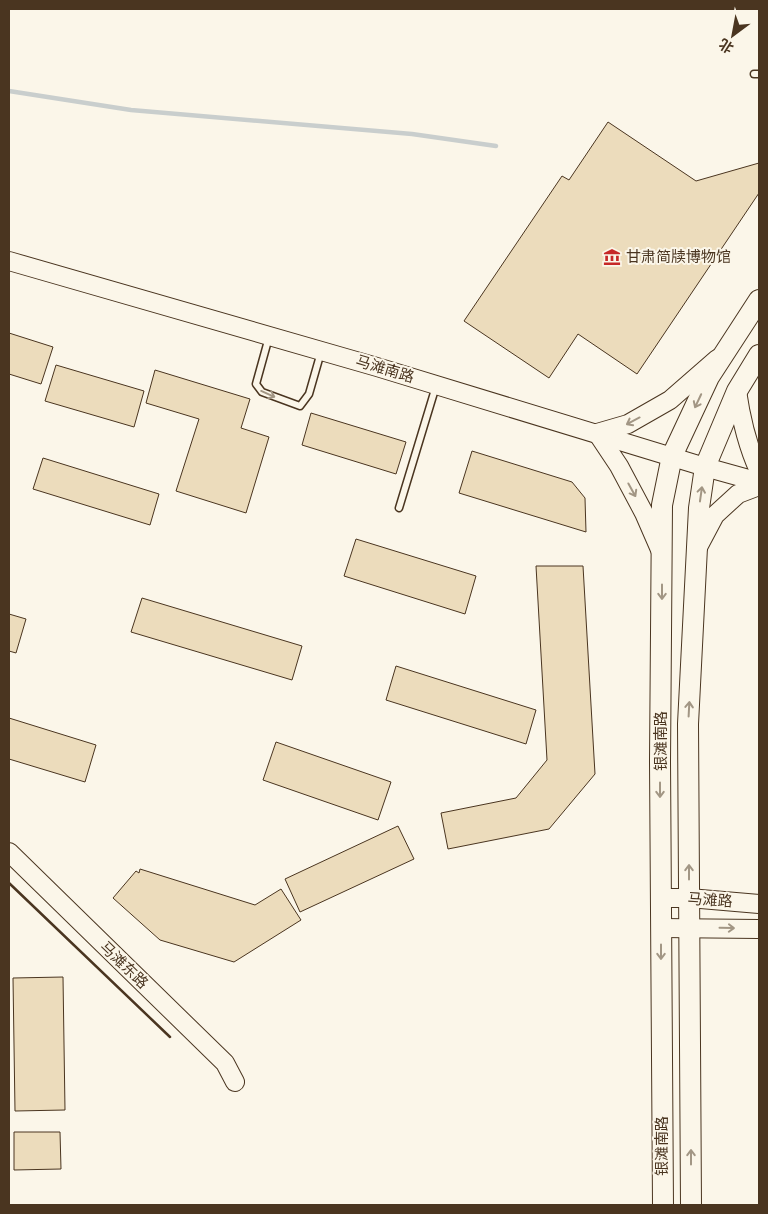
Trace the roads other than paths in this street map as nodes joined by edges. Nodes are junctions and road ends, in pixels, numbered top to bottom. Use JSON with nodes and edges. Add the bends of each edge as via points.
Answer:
{"nodes":[{"id":1,"x":9,"y":261,"type":"edge"},
{"id":2,"x":759,"y":300,"type":"edge"},
{"id":3,"x":269,"y":336,"type":"junction"},
{"id":4,"x":727,"y":350,"type":"junction"},
{"id":5,"x":322,"y":351,"type":"junction"},
{"id":6,"x":759,"y":355,"type":"edge"},
{"id":7,"x":436,"y":385,"type":"junction"},
{"id":8,"x":737,"y":391,"type":"junction"},
{"id":9,"x":597,"y":433,"type":"junction"},
{"id":10,"x":672,"y":456,"type":"junction"},
{"id":11,"x":705,"y":467,"type":"junction"},
{"id":12,"x":759,"y":471,"type":"edge"},
{"id":13,"x":759,"y":482,"type":"edge"},
{"id":14,"x":759,"y":486,"type":"edge"},
{"id":15,"x":399,"y":508,"type":"dead end"},
{"id":16,"x":697,"y":549,"type":"junction"},
{"id":17,"x":662,"y":555,"type":"junction"},
{"id":18,"x":9,"y":852,"type":"edge"},
{"id":19,"x":661,"y":898,"type":"junction"},
{"id":20,"x":689,"y":898,"type":"junction"},
{"id":21,"x":759,"y":904,"type":"edge"},
{"id":22,"x":661,"y":928,"type":"junction"},
{"id":23,"x":689,"y":928,"type":"junction"},
{"id":24,"x":759,"y":928,"type":"edge"},
{"id":25,"x":235,"y":1082,"type":"dead end"},
{"id":26,"x":663,"y":1205,"type":"edge"},
{"id":27,"x":691,"y":1205,"type":"edge"}],
"edges":[{"from":1,"to":3,"type":"main road","name":"马滩南路"},
{"from":2,"to":4,"type":"main road","name":"银滩南路"},
{"from":3,"to":5,"type":"main road","name":"马滩南路"},
{"from":3,"to":5,"type":"lane","one_way":true,"via":[[256,384],[262,392],[300,406],[309,394]]},
{"from":4,"to":9,"type":"main road","one_way":true,"via":[[670,400],[628,424]]},
{"from":4,"to":10,"type":"main road","name":"银滩南路","one_way":true,"via":[[709,378]]},
{"from":5,"to":7,"type":"main road","name":"马滩南路"},
{"from":6,"to":8,"type":"main road","name":"银滩南路"},
{"from":7,"to":9,"type":"main road","name":"马滩南路"},
{"from":7,"to":15,"type":"lane"},
{"from":8,"to":11,"type":"main road","name":"银滩南路"},
{"from":8,"to":12,"type":"main road","via":[[741,420]]},
{"from":9,"to":10,"type":"main road","name":"马滩南路"},
{"from":9,"to":17,"type":"main road","one_way":true,"via":[[619,466]]},
{"from":10,"to":11,"type":"main road","name":"马滩南路"},
{"from":10,"to":17,"type":"main road","name":"银滩南路","via":[[662,505]]},
{"from":11,"to":13,"type":"main road","name":"马滩南路"},
{"from":16,"to":11,"type":"main road","name":"银滩南路","one_way":true},
{"from":14,"to":16,"type":"main road","via":[[738,494],[715,515]]},
{"from":20,"to":16,"type":"main road","name":"银滩南路","one_way":true,"via":[[688,724]]},
{"from":17,"to":19,"type":"main road","name":"银滩南路","one_way":true},
{"from":18,"to":25,"type":"main road","name":"马滩东路","via":[[225,1064]]},
{"from":19,"to":20,"type":"main road","name":"马滩路"},
{"from":19,"to":22,"type":"main road","name":"银滩南路"},
{"from":20,"to":21,"type":"main road","name":"马滩路"},
{"from":20,"to":23,"type":"main road","name":"银滩南路"},
{"from":22,"to":23,"type":"main road","name":"马滩路"},
{"from":22,"to":26,"type":"main road","name":"银滩南路","one_way":true},
{"from":23,"to":24,"type":"main road","name":"马滩路","one_way":true},
{"from":27,"to":23,"type":"main road","name":"银滩南路","one_way":true}]}
